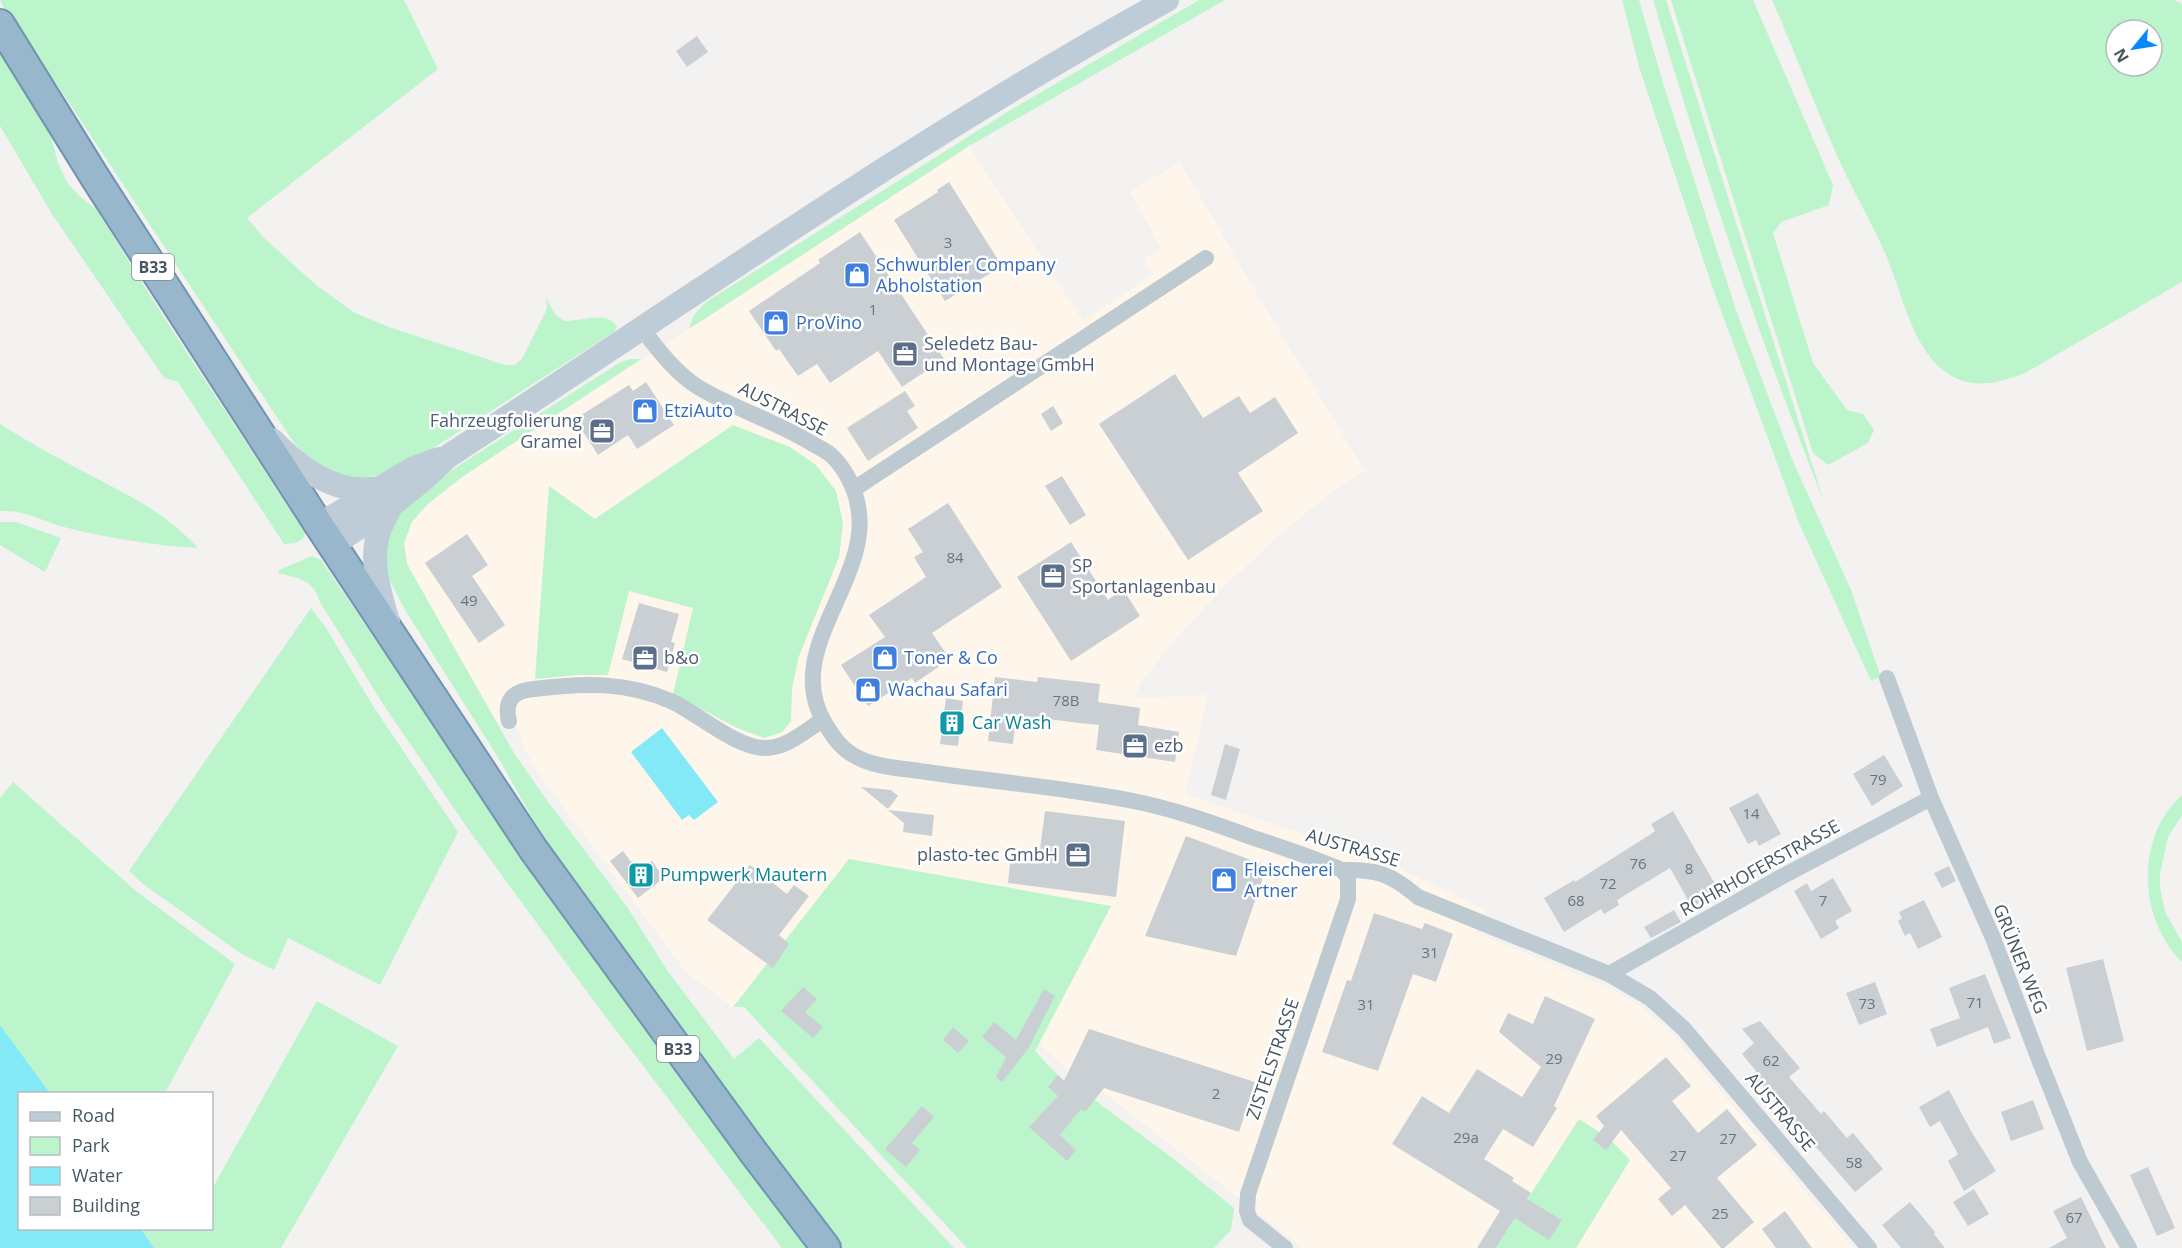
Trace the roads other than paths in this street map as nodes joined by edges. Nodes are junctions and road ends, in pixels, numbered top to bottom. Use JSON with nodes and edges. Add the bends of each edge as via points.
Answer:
{"nodes":[{"id":1,"x":1167,"y":0,"type":"edge"},
{"id":2,"x":0,"y":24,"type":"edge"},
{"id":3,"x":1206,"y":258,"type":"dead end"},
{"id":4,"x":642,"y":329,"type":"junction"},
{"id":5,"x":248,"y":415,"type":"junction"},
{"id":6,"x":854,"y":489,"type":"junction"},
{"id":7,"x":383,"y":499,"type":"junction"},
{"id":8,"x":325,"y":535,"type":"junction"},
{"id":9,"x":393,"y":638,"type":"junction"},
{"id":10,"x":1887,"y":678,"type":"dead end"},
{"id":11,"x":822,"y":720,"type":"junction"},
{"id":12,"x":509,"y":721,"type":"dead end"},
{"id":13,"x":1931,"y":798,"type":"junction"},
{"id":14,"x":1342,"y":870,"type":"junction"},
{"id":15,"x":1609,"y":974,"type":"junction"},
{"id":16,"x":826,"y":1248,"type":"edge"},
{"id":17,"x":1285,"y":1248,"type":"edge"},
{"id":18,"x":1869,"y":1248,"type":"edge"},
{"id":19,"x":2129,"y":1248,"type":"edge"}],
"edges":[{"from":1,"to":4,"type":"main road","via":[[1004,94]]},
{"from":2,"to":5,"type":"highway","number":"B33"},
{"from":3,"to":6,"type":"street"},
{"from":4,"to":6,"type":"street","name":"AUSTRASSE","via":[[670,363],[695,385],[786,428],[831,455]]},
{"from":4,"to":7,"type":"main road","via":[[447,457],[412,469]]},
{"from":5,"to":7,"type":"main road","number":"B33","via":[[288,457],[322,480]]},
{"from":5,"to":8,"type":"highway","number":"B33"},
{"from":6,"to":11,"type":"street","name":"AUSTRASSE","via":[[861,522],[860,540],[814,663],[812,693]]},
{"from":7,"to":8,"type":"main road"},
{"from":7,"to":9,"type":"main road","number":"B33","via":[[374,561]]},
{"from":8,"to":9,"type":"highway","number":"B33"},
{"from":9,"to":16,"type":"highway","number":"B33","via":[[532,849]]},
{"from":10,"to":13,"type":"street","name":"GRÜNER WEG"},
{"from":11,"to":12,"type":"street","via":[[778,747],[764,748],[744,743],[654,695],[615,685],[578,684],[522,690],[509,701]]},
{"from":11,"to":14,"type":"street","name":"AUSTRASSE","via":[[848,753],[870,763],[1173,809]]},
{"from":13,"to":15,"type":"street","name":"ROHRHOFERSTRASSE"},
{"from":13,"to":19,"type":"street","name":"GRÜNER WEG","via":[[1993,938],[2080,1162]]},
{"from":14,"to":15,"type":"street","name":"AUSTRASSE","via":[[1379,872],[1399,880],[1418,897]]},
{"from":14,"to":17,"type":"street","name":"ZISTELSTRASSE","via":[[1348,878],[1348,899],[1248,1194],[1250,1220]]},
{"from":15,"to":18,"type":"street","name":"AUSTRASSE","via":[[1650,998],[1684,1029]]}]}
